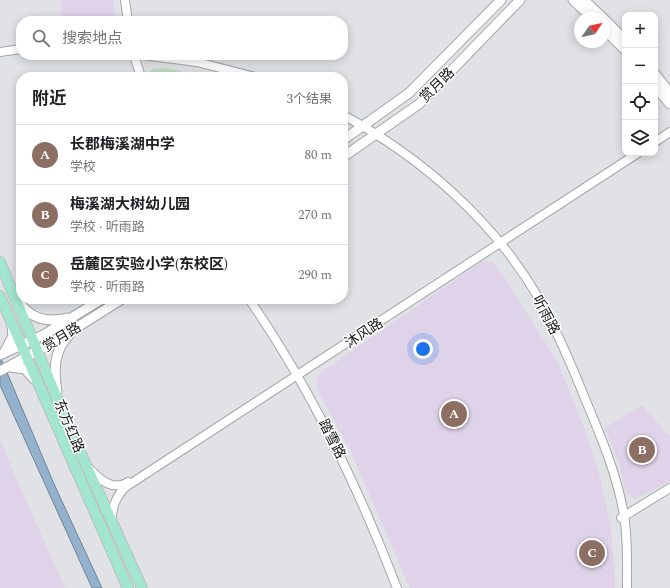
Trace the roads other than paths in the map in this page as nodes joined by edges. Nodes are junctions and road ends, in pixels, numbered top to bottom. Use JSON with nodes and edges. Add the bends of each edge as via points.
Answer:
{"nodes":[{"id":1,"x":124,"y":0,"type":"edge"},
{"id":2,"x":501,"y":0,"type":"edge"},
{"id":3,"x":520,"y":0,"type":"edge"},
{"id":4,"x":573,"y":0,"type":"edge"},
{"id":5,"x":584,"y":0,"type":"edge"},
{"id":6,"x":586,"y":12,"type":"edge"},
{"id":7,"x":596,"y":12,"type":"edge"},
{"id":8,"x":125,"y":16,"type":"edge"},
{"id":9,"x":127,"y":16,"type":"edge"},
{"id":10,"x":610,"y":26,"type":"edge"},
{"id":11,"x":610,"y":35,"type":"edge"},
{"id":12,"x":622,"y":37,"type":"edge"},
{"id":13,"x":623,"y":48,"type":"edge"},
{"id":14,"x":16,"y":50,"type":"edge"},
{"id":15,"x":16,"y":52,"type":"edge"},
{"id":16,"x":0,"y":53,"type":"edge"},
{"id":17,"x":131,"y":60,"type":"edge"},
{"id":18,"x":136,"y":60,"type":"edge"},
{"id":19,"x":180,"y":60,"type":"edge"},
{"id":20,"x":204,"y":60,"type":"edge"},
{"id":21,"x":135,"y":72,"type":"edge"},
{"id":22,"x":139,"y":72,"type":"edge"},
{"id":23,"x":236,"y":72,"type":"edge"},
{"id":24,"x":248,"y":72,"type":"edge"},
{"id":25,"x":658,"y":78,"type":"edge"},
{"id":26,"x":658,"y":90,"type":"edge"},
{"id":27,"x":670,"y":93,"type":"edge"},
{"id":28,"x":670,"y":104,"type":"edge"},
{"id":29,"x":348,"y":118,"type":"edge"},
{"id":30,"x":348,"y":121,"type":"edge"},
{"id":31,"x":361,"y":127,"type":"junction"},
{"id":32,"x":670,"y":127,"type":"edge"},
{"id":33,"x":670,"y":132,"type":"edge"},
{"id":34,"x":374,"y":135,"type":"junction"},
{"id":35,"x":658,"y":135,"type":"edge"},
{"id":36,"x":348,"y":136,"type":"edge"},
{"id":37,"x":658,"y":140,"type":"edge"},
{"id":38,"x":348,"y":153,"type":"edge"},
{"id":39,"x":627,"y":156,"type":"edge"},
{"id":40,"x":633,"y":156,"type":"edge"},
{"id":41,"x":498,"y":243,"type":"junction"},
{"id":42,"x":0,"y":262,"type":"edge"},
{"id":43,"x":0,"y":296,"type":"edge"},
{"id":44,"x":15,"y":297,"type":"edge"},
{"id":45,"x":18,"y":304,"type":"edge"},
{"id":46,"x":20,"y":304,"type":"edge"},
{"id":47,"x":94,"y":304,"type":"edge"},
{"id":48,"x":114,"y":304,"type":"edge"},
{"id":49,"x":252,"y":304,"type":"edge"},
{"id":50,"x":258,"y":304,"type":"edge"},
{"id":51,"x":78,"y":314,"type":"junction"},
{"id":52,"x":12,"y":324,"type":"junction"},
{"id":53,"x":73,"y":330,"type":"junction"},
{"id":54,"x":33,"y":341,"type":"junction"},
{"id":55,"x":22,"y":346,"type":"junction"},
{"id":56,"x":37,"y":352,"type":"junction"},
{"id":57,"x":2,"y":354,"type":"edge"},
{"id":58,"x":26,"y":358,"type":"junction"},
{"id":59,"x":11,"y":366,"type":"junction"},
{"id":60,"x":0,"y":371,"type":"edge"},
{"id":61,"x":299,"y":373,"type":"junction"},
{"id":62,"x":37,"y":382,"type":"junction"},
{"id":63,"x":58,"y":400,"type":"junction"},
{"id":64,"x":85,"y":463,"type":"junction"},
{"id":65,"x":670,"y":488,"type":"edge"},
{"id":66,"x":670,"y":493,"type":"edge"},
{"id":67,"x":622,"y":520,"type":"junction"},
{"id":68,"x":114,"y":527,"type":"junction"},
{"id":69,"x":128,"y":588,"type":"edge"},
{"id":70,"x":142,"y":588,"type":"edge"},
{"id":71,"x":397,"y":588,"type":"edge"},
{"id":72,"x":401,"y":588,"type":"edge"},
{"id":73,"x":623,"y":588,"type":"edge"},
{"id":74,"x":627,"y":588,"type":"edge"}],
"edges":[{"from":1,"to":8,"type":"street"},
{"from":1,"to":9,"type":"street"},
{"from":2,"to":31,"type":"main road","name":"赏月路","via":[[410,93]]},
{"from":3,"to":34,"type":"main road","name":"赏月路","via":[[419,104]]},
{"from":4,"to":6,"type":"main road"},
{"from":5,"to":7,"type":"main road"},
{"from":10,"to":12,"type":"main road"},
{"from":11,"to":13,"type":"main road"},
{"from":14,"to":16,"type":"street"},
{"from":15,"to":16,"type":"street"},
{"from":17,"to":21,"type":"street"},
{"from":18,"to":22,"type":"street"},
{"from":19,"to":23,"type":"street"},
{"from":20,"to":24,"type":"street"},
{"from":25,"to":27,"type":"main road"},
{"from":26,"to":28,"type":"main road"},
{"from":29,"to":31,"type":"street","name":"听雨路"},
{"from":30,"to":31,"type":"street","name":"听雨路"},
{"from":31,"to":34,"type":"street","name":"听雨路"},
{"from":31,"to":36,"type":"main road","name":"赏月路"},
{"from":32,"to":35,"type":"street"},
{"from":33,"to":37,"type":"street"},
{"from":34,"to":38,"type":"main road","name":"赏月路"},
{"from":34,"to":41,"type":"street","name":"听雨路","via":[[449,196]]},
{"from":39,"to":41,"type":"street","name":"沐风路"},
{"from":40,"to":41,"type":"street","name":"沐风路"},
{"from":41,"to":61,"type":"street","name":"沐风路"},
{"from":41,"to":67,"type":"street","name":"听雨路","via":[[537,296],[567,356],[612,466]]},
{"from":42,"to":44,"type":"main road","name":"东方红路"},
{"from":43,"to":52,"type":"main road","name":"东方红路"},
{"from":45,"to":54,"type":"main road","name":"东方红路"},
{"from":46,"to":51,"type":"main road","via":[[26,311],[44,320],[58,320]]},
{"from":47,"to":51,"type":"main road","name":"赏月路"},
{"from":48,"to":53,"type":"main road","name":"赏月路"},
{"from":49,"to":61,"type":"street","name":"踏雪路"},
{"from":50,"to":61,"type":"street","name":"踏雪路","via":[[285,344]]},
{"from":51,"to":54,"type":"main road","name":"赏月路"},
{"from":52,"to":55,"type":"main road","name":"东方红路"},
{"from":52,"to":57,"type":"main road","via":[[13,336]]},
{"from":53,"to":56,"type":"main road","name":"赏月路"},
{"from":53,"to":63,"type":"main road","via":[[61,345],[56,361]]},
{"from":54,"to":55,"type":"main road","name":"赏月路"},
{"from":54,"to":56,"type":"main road","name":"东方红路"},
{"from":55,"to":57,"type":"main road","name":"赏月路"},
{"from":55,"to":58,"type":"main road","name":"东方红路"},
{"from":56,"to":58,"type":"main road","name":"赏月路"},
{"from":56,"to":63,"type":"main road","name":"东方红路"},
{"from":58,"to":59,"type":"main road","name":"赏月路"},
{"from":58,"to":62,"type":"main road","name":"东方红路"},
{"from":59,"to":60,"type":"main road","name":"赏月路"},
{"from":59,"to":62,"type":"main road","via":[[25,369]]},
{"from":61,"to":64,"type":"street","name":"沐风路","via":[[125,484],[113,485],[104,482]]},
{"from":61,"to":68,"type":"street","name":"沐风路","via":[[124,489],[114,506]]},
{"from":61,"to":71,"type":"street","name":"踏雪路","via":[[348,471]]},
{"from":61,"to":72,"type":"street","name":"踏雪路","via":[[351,469]]},
{"from":62,"to":69,"type":"main road","name":"东方红路"},
{"from":63,"to":64,"type":"main road","name":"东方红路"},
{"from":64,"to":68,"type":"main road","name":"东方红路"},
{"from":65,"to":67,"type":"street"},
{"from":66,"to":67,"type":"street"},
{"from":67,"to":73,"type":"street","name":"听雨路"},
{"from":67,"to":74,"type":"street","name":"听雨路"},
{"from":68,"to":70,"type":"main road","name":"东方红路"}]}
